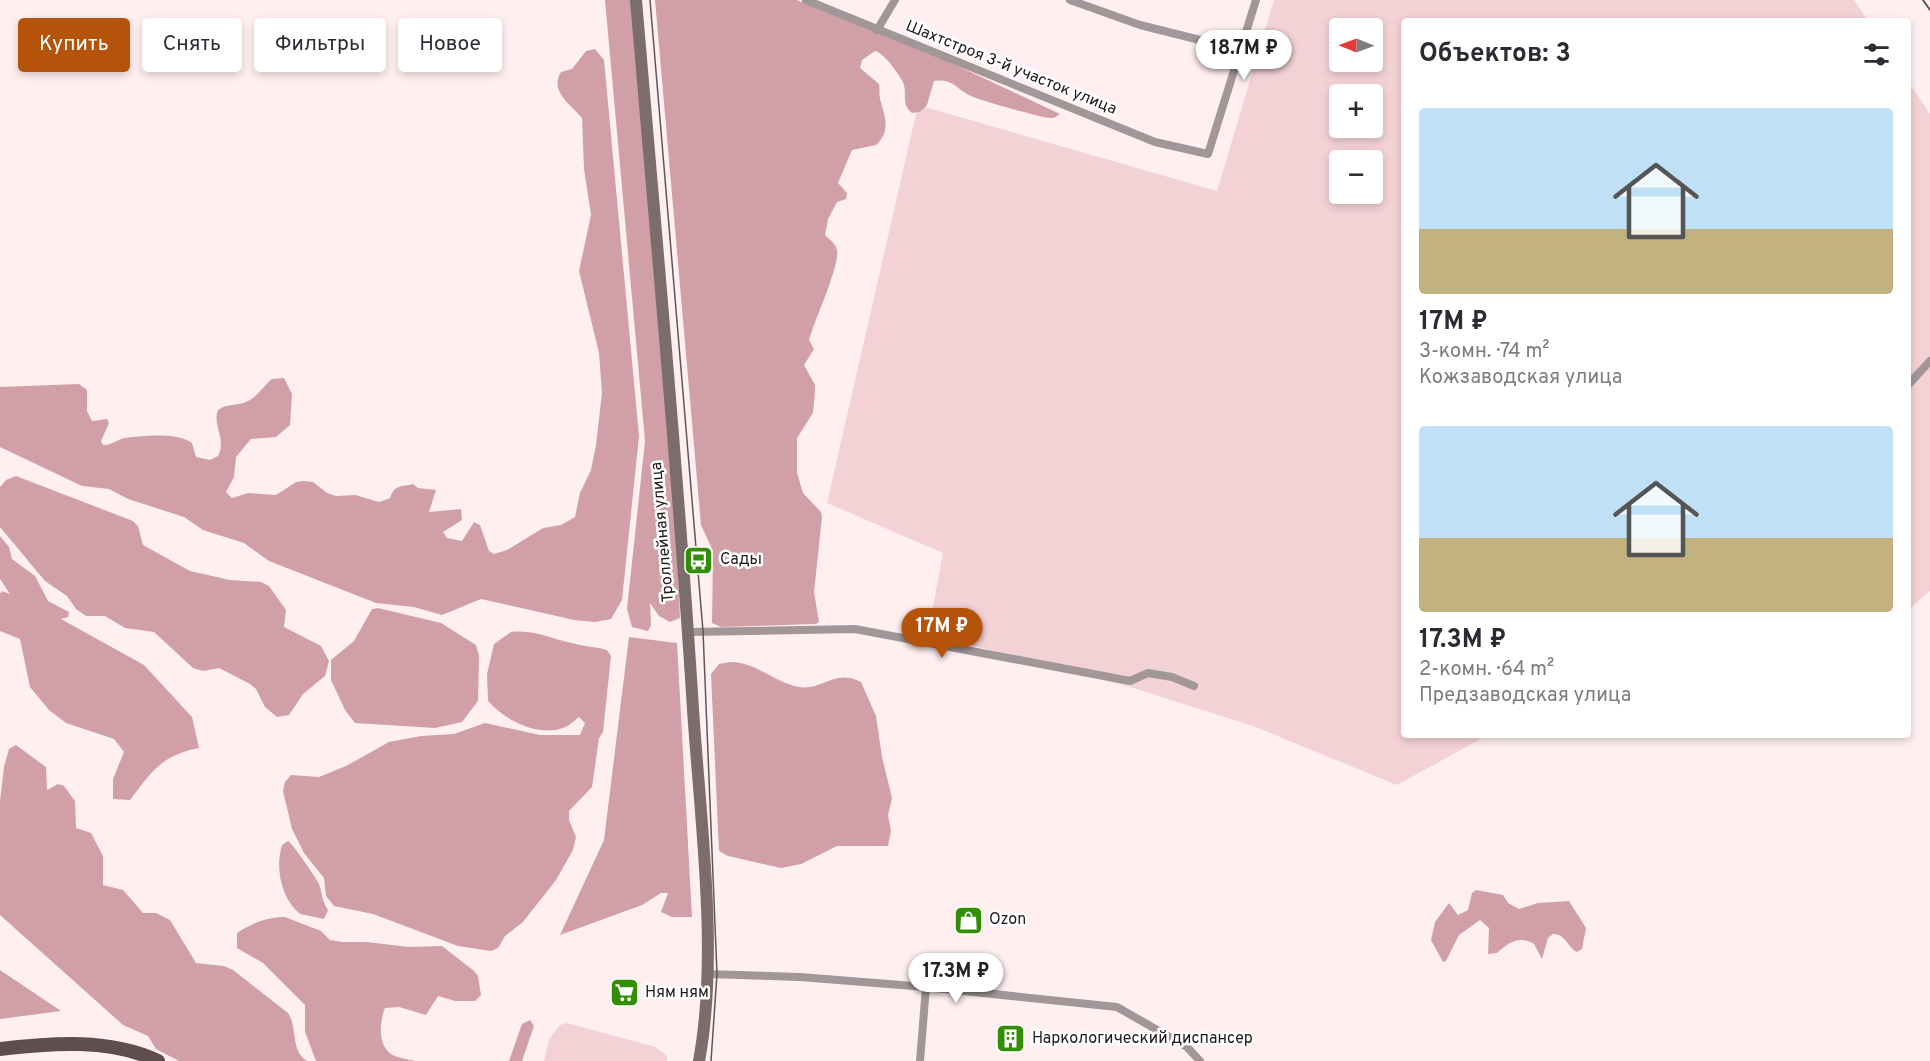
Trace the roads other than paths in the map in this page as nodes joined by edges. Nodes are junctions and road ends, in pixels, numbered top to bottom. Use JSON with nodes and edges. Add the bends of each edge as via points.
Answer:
{"nodes":[{"id":1,"x":636,"y":0,"type":"edge"},
{"id":2,"x":806,"y":0,"type":"edge"},
{"id":3,"x":896,"y":0,"type":"edge"},
{"id":4,"x":1070,"y":0,"type":"edge"},
{"id":5,"x":1256,"y":0,"type":"edge"},
{"id":6,"x":878,"y":30,"type":"junction"},
{"id":7,"x":1240,"y":50,"type":"junction"},
{"id":8,"x":1930,"y":361,"type":"edge"},
{"id":9,"x":1911,"y":382,"type":"edge"},
{"id":10,"x":688,"y":632,"type":"junction"},
{"id":11,"x":1194,"y":686,"type":"dead end"},
{"id":12,"x":706,"y":974,"type":"junction"},
{"id":13,"x":926,"y":987,"type":"junction"},
{"id":14,"x":0,"y":1048,"type":"edge"},
{"id":15,"x":0,"y":1057,"type":"edge"},
{"id":16,"x":135,"y":1061,"type":"edge"},
{"id":17,"x":158,"y":1061,"type":"edge"},
{"id":18,"x":699,"y":1061,"type":"edge"},
{"id":19,"x":920,"y":1061,"type":"edge"},
{"id":20,"x":1200,"y":1061,"type":"edge"}],
"edges":[{"from":1,"to":10,"type":"street","name":"Троллейная улица"},
{"from":2,"to":6,"type":"street","name":"Шахтстроя 3-й участок улица"},
{"from":3,"to":6,"type":"street"},
{"from":4,"to":7,"type":"street","via":[[1140,25]]},
{"from":5,"to":7,"type":"street"},
{"from":6,"to":7,"type":"street","name":"Шахтстроя 3-й участок улица","via":[[1155,142],[1209,154]]},
{"from":8,"to":9,"type":"street"},
{"from":10,"to":11,"type":"street","via":[[845,628],[1130,681],[1148,673]]},
{"from":10,"to":12,"type":"street","name":"Троллейная улица"},
{"from":12,"to":13,"type":"street"},
{"from":12,"to":18,"type":"street","name":"Троллейная улица"},
{"from":13,"to":19,"type":"street"},
{"from":13,"to":20,"type":"street","via":[[1117,1007],[1187,1047]]},
{"from":14,"to":17,"type":"main road","via":[[90,1045],[121,1049]]},
{"from":15,"to":16,"type":"main road","via":[[81,1052]]}]}
